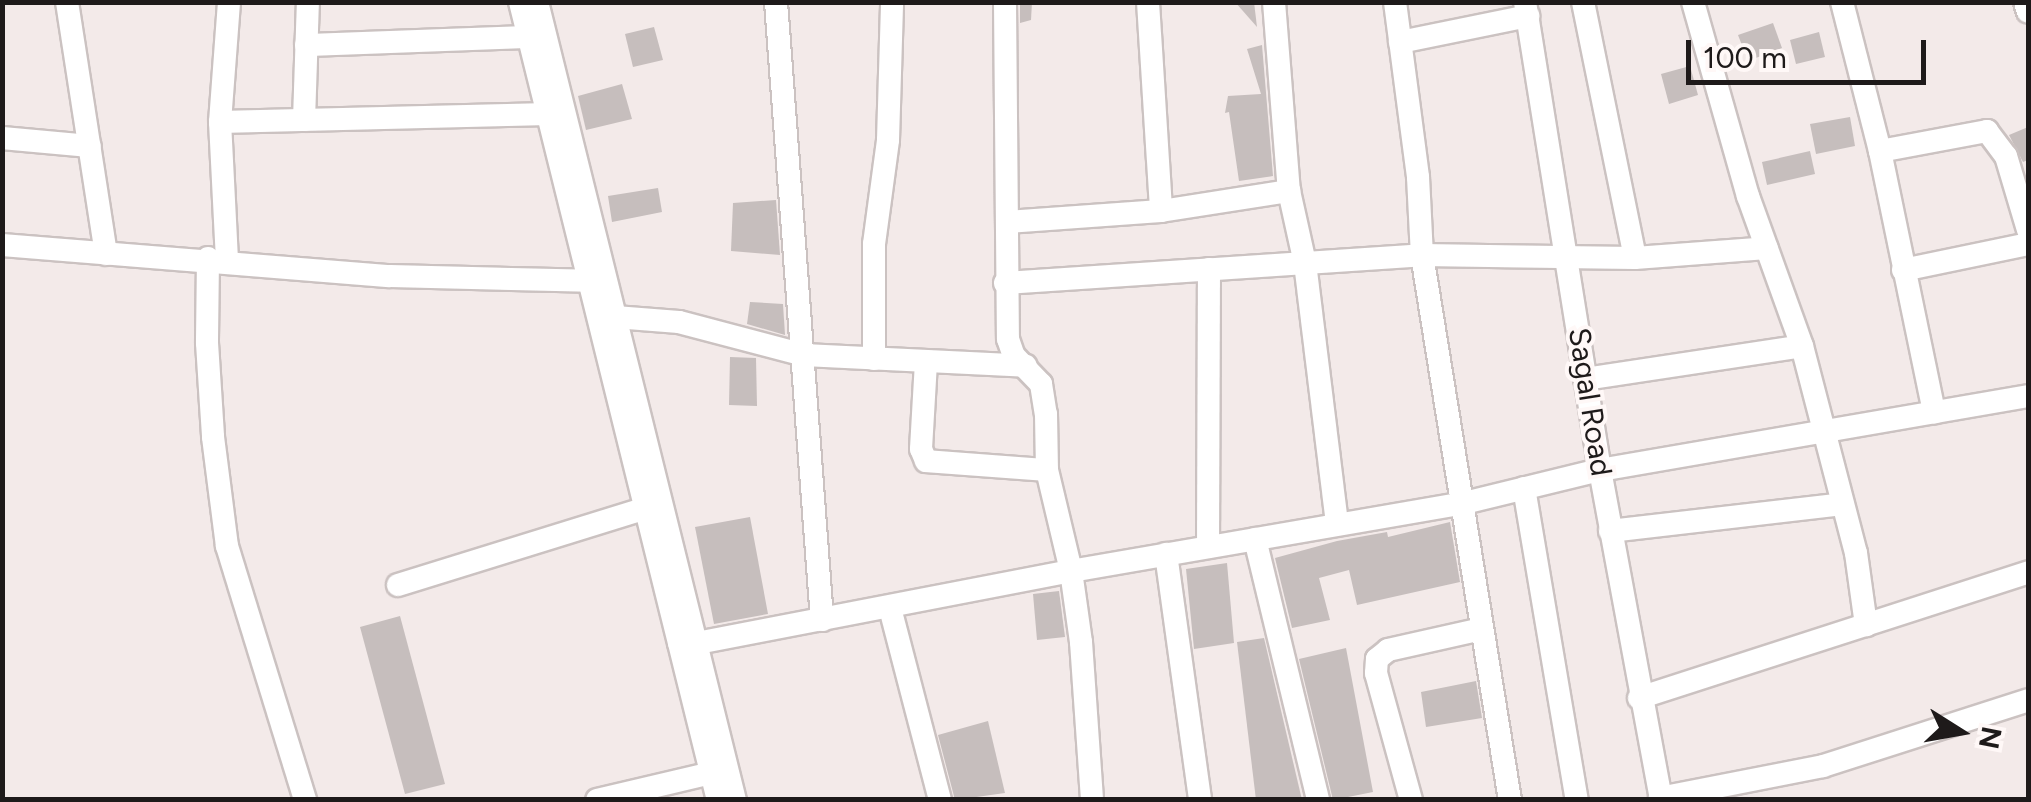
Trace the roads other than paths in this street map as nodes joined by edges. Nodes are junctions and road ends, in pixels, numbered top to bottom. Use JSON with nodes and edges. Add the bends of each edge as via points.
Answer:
{"nodes":[{"id":1,"x":67,"y":2,"type":"edge"},
{"id":2,"x":229,"y":2,"type":"edge"},
{"id":3,"x":308,"y":2,"type":"edge"},
{"id":4,"x":520,"y":2,"type":"edge"},
{"id":5,"x":537,"y":2,"type":"edge"},
{"id":6,"x":776,"y":2,"type":"edge"},
{"id":7,"x":892,"y":2,"type":"edge"},
{"id":8,"x":1005,"y":2,"type":"edge"},
{"id":9,"x":1148,"y":2,"type":"edge"},
{"id":10,"x":1274,"y":2,"type":"edge"},
{"id":11,"x":1395,"y":2,"type":"edge"},
{"id":12,"x":1583,"y":2,"type":"edge"},
{"id":13,"x":1693,"y":2,"type":"edge"},
{"id":14,"x":1842,"y":2,"type":"edge"},
{"id":15,"x":2025,"y":2,"type":"edge"},
{"id":16,"x":1526,"y":9,"type":"edge"},
{"id":17,"x":2028,"y":12,"type":"edge"},
{"id":18,"x":528,"y":36,"type":"junction"},
{"id":19,"x":1400,"y":42,"type":"junction"},
{"id":20,"x":306,"y":44,"type":"junction"},
{"id":21,"x":548,"y":114,"type":"junction"},
{"id":22,"x":304,"y":120,"type":"junction"},
{"id":23,"x":220,"y":122,"type":"junction"},
{"id":24,"x":2,"y":138,"type":"edge"},
{"id":25,"x":90,"y":146,"type":"junction"},
{"id":26,"x":1880,"y":151,"type":"junction"},
{"id":27,"x":1289,"y":191,"type":"junction"},
{"id":28,"x":1161,"y":210,"type":"junction"},
{"id":29,"x":1007,"y":222,"type":"junction"},
{"id":30,"x":2028,"y":230,"type":"edge"},
{"id":31,"x":2028,"y":244,"type":"edge"},
{"id":32,"x":2,"y":245,"type":"edge"},
{"id":33,"x":1767,"y":248,"type":"junction"},
{"id":34,"x":106,"y":254,"type":"junction"},
{"id":35,"x":1422,"y":254,"type":"junction"},
{"id":36,"x":1569,"y":257,"type":"junction"},
{"id":37,"x":1635,"y":258,"type":"junction"},
{"id":38,"x":217,"y":259,"type":"junction"},
{"id":39,"x":1305,"y":263,"type":"junction"},
{"id":40,"x":1209,"y":269,"type":"junction"},
{"id":41,"x":1903,"y":270,"type":"junction"},
{"id":42,"x":589,"y":281,"type":"junction"},
{"id":43,"x":1005,"y":284,"type":"junction"},
{"id":44,"x":615,"y":317,"type":"junction"},
{"id":45,"x":1802,"y":346,"type":"junction"},
{"id":46,"x":804,"y":355,"type":"junction"},
{"id":47,"x":874,"y":359,"type":"junction"},
{"id":48,"x":926,"y":362,"type":"junction"},
{"id":49,"x":1026,"y":366,"type":"junction"},
{"id":50,"x":1585,"y":379,"type":"junction"},
{"id":51,"x":2028,"y":396,"type":"edge"},
{"id":52,"x":1934,"y":412,"type":"junction"},
{"id":53,"x":1822,"y":432,"type":"junction"},
{"id":54,"x":1047,"y":470,"type":"junction"},
{"id":55,"x":1600,"y":470,"type":"junction"},
{"id":56,"x":1524,"y":488,"type":"junction"},
{"id":57,"x":1460,"y":504,"type":"junction"},
{"id":58,"x":1842,"y":504,"type":"junction"},
{"id":59,"x":646,"y":508,"type":"junction"},
{"id":60,"x":1337,"y":524,"type":"junction"},
{"id":61,"x":1610,"y":530,"type":"junction"},
{"id":62,"x":1255,"y":538,"type":"junction"},
{"id":63,"x":1208,"y":547,"type":"junction"},
{"id":64,"x":1166,"y":554,"type":"junction"},
{"id":65,"x":1071,"y":571,"type":"junction"},
{"id":66,"x":2028,"y":572,"type":"edge"},
{"id":67,"x":398,"y":585,"type":"dead end"},
{"id":68,"x":890,"y":608,"type":"junction"},
{"id":69,"x":822,"y":620,"type":"junction"},
{"id":70,"x":1866,"y":625,"type":"junction"},
{"id":71,"x":1482,"y":629,"type":"junction"},
{"id":72,"x":688,"y":643,"type":"junction"},
{"id":73,"x":1639,"y":698,"type":"junction"},
{"id":74,"x":2028,"y":700,"type":"edge"},
{"id":75,"x":712,"y":773,"type":"junction"},
{"id":76,"x":1660,"y":799,"type":"edge"},
{"id":77,"x":306,"y":800,"type":"edge"},
{"id":78,"x":597,"y":800,"type":"edge"},
{"id":79,"x":718,"y":800,"type":"edge"},
{"id":80,"x":736,"y":800,"type":"edge"},
{"id":81,"x":940,"y":800,"type":"edge"},
{"id":82,"x":1092,"y":800,"type":"edge"},
{"id":83,"x":1200,"y":800,"type":"edge"},
{"id":84,"x":1318,"y":800,"type":"edge"},
{"id":85,"x":1411,"y":800,"type":"edge"},
{"id":86,"x":1510,"y":800,"type":"edge"},
{"id":87,"x":1577,"y":800,"type":"edge"}],
"edges":[{"from":1,"to":25,"type":"street"},
{"from":2,"to":23,"type":"street"},
{"from":3,"to":20,"type":"street"},
{"from":4,"to":18,"type":"street"},
{"from":5,"to":44,"type":"street"},
{"from":6,"to":46,"type":"street"},
{"from":7,"to":47,"type":"street","via":[[888,140],[874,244]]},
{"from":8,"to":29,"type":"street"},
{"from":9,"to":28,"type":"street"},
{"from":10,"to":27,"type":"street"},
{"from":11,"to":19,"type":"street"},
{"from":12,"to":37,"type":"street"},
{"from":13,"to":33,"type":"street"},
{"from":14,"to":26,"type":"street"},
{"from":15,"to":17,"type":"street"},
{"from":16,"to":19,"type":"street"},
{"from":16,"to":36,"type":"street","name":"Sagal Road"},
{"from":18,"to":20,"type":"street"},
{"from":18,"to":21,"type":"street"},
{"from":19,"to":35,"type":"street"},
{"from":20,"to":22,"type":"street"},
{"from":21,"to":22,"type":"street"},
{"from":21,"to":42,"type":"street"},
{"from":22,"to":23,"type":"street"},
{"from":23,"to":38,"type":"street"},
{"from":24,"to":25,"type":"street"},
{"from":25,"to":34,"type":"street"},
{"from":26,"to":30,"type":"street","via":[[1987,131],[2006,156]]},
{"from":26,"to":41,"type":"street"},
{"from":27,"to":28,"type":"street"},
{"from":27,"to":39,"type":"street"},
{"from":28,"to":29,"type":"street"},
{"from":29,"to":43,"type":"street"},
{"from":31,"to":41,"type":"street"},
{"from":32,"to":34,"type":"street"},
{"from":33,"to":37,"type":"street"},
{"from":33,"to":45,"type":"street"},
{"from":34,"to":38,"type":"street"},
{"from":35,"to":36,"type":"street"},
{"from":35,"to":39,"type":"street"},
{"from":35,"to":57,"type":"street"},
{"from":36,"to":37,"type":"street"},
{"from":36,"to":50,"type":"street","name":"Sagal Road"},
{"from":38,"to":42,"type":"street","via":[[390,276]]},
{"from":38,"to":77,"type":"street","via":[[207,343],[227,546]]},
{"from":39,"to":40,"type":"street"},
{"from":39,"to":60,"type":"street"},
{"from":40,"to":43,"type":"street"},
{"from":40,"to":63,"type":"street"},
{"from":41,"to":52,"type":"street"},
{"from":42,"to":59,"type":"street"},
{"from":43,"to":49,"type":"street","via":[[1008,339]]},
{"from":44,"to":46,"type":"street","via":[[679,322]]},
{"from":44,"to":72,"type":"street"},
{"from":45,"to":50,"type":"street"},
{"from":45,"to":53,"type":"street"},
{"from":46,"to":47,"type":"street"},
{"from":46,"to":69,"type":"street"},
{"from":47,"to":48,"type":"street"},
{"from":48,"to":49,"type":"street"},
{"from":48,"to":54,"type":"street","via":[[926,461]]},
{"from":49,"to":54,"type":"street","via":[[1041,384]]},
{"from":50,"to":55,"type":"street","name":"Sagal Road"},
{"from":51,"to":52,"type":"street"},
{"from":52,"to":53,"type":"street"},
{"from":53,"to":55,"type":"street"},
{"from":53,"to":58,"type":"street"},
{"from":54,"to":65,"type":"street"},
{"from":55,"to":56,"type":"street"},
{"from":55,"to":61,"type":"street","name":"Sagal Road"},
{"from":56,"to":57,"type":"street"},
{"from":56,"to":87,"type":"street"},
{"from":57,"to":60,"type":"street"},
{"from":57,"to":71,"type":"street"},
{"from":58,"to":61,"type":"street"},
{"from":58,"to":70,"type":"street"},
{"from":59,"to":67,"type":"street"},
{"from":59,"to":72,"type":"street"},
{"from":60,"to":62,"type":"street"},
{"from":61,"to":73,"type":"street","name":"Sagal Road"},
{"from":62,"to":63,"type":"street"},
{"from":62,"to":84,"type":"street"},
{"from":63,"to":64,"type":"street"},
{"from":64,"to":65,"type":"street"},
{"from":64,"to":83,"type":"street"},
{"from":65,"to":68,"type":"street"},
{"from":65,"to":82,"type":"street"},
{"from":66,"to":70,"type":"street"},
{"from":68,"to":69,"type":"street"},
{"from":68,"to":81,"type":"street"},
{"from":69,"to":72,"type":"street"},
{"from":70,"to":73,"type":"street"},
{"from":71,"to":85,"type":"street","via":[[1388,650],[1377,659]]},
{"from":71,"to":86,"type":"street"},
{"from":72,"to":75,"type":"street"},
{"from":72,"to":80,"type":"street"},
{"from":73,"to":76,"type":"street","name":"Sagal Road"},
{"from":74,"to":76,"type":"street","via":[[1823,766]]},
{"from":75,"to":78,"type":"street"},
{"from":75,"to":79,"type":"street"}]}
